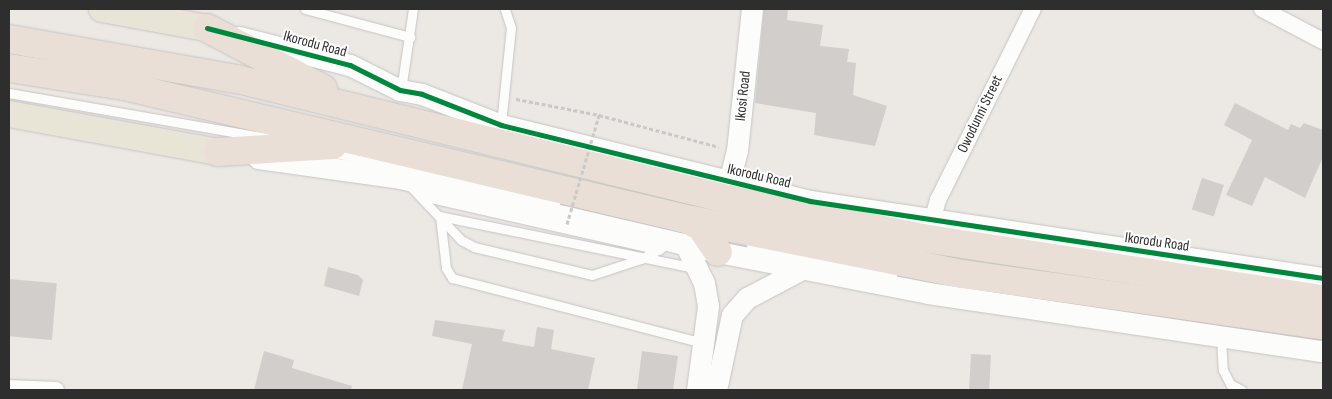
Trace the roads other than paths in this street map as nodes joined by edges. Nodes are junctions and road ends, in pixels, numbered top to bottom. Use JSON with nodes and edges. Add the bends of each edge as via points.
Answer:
{"nodes":[{"id":1,"x":102,"y":9,"type":"edge"},
{"id":2,"x":304,"y":9,"type":"edge"},
{"id":3,"x":413,"y":9,"type":"edge"},
{"id":4,"x":505,"y":9,"type":"edge"},
{"id":5,"x":752,"y":9,"type":"edge"},
{"id":6,"x":1032,"y":9,"type":"edge"},
{"id":7,"x":1262,"y":9,"type":"edge"},
{"id":8,"x":206,"y":28,"type":"junction"},
{"id":9,"x":9,"y":31,"type":"edge"},
{"id":10,"x":410,"y":37,"type":"junction"},
{"id":11,"x":9,"y":39,"type":"edge"},
{"id":12,"x":1323,"y":41,"type":"edge"},
{"id":13,"x":9,"y":68,"type":"edge"},
{"id":14,"x":400,"y":90,"type":"junction"},
{"id":15,"x":9,"y":93,"type":"edge"},
{"id":16,"x":358,"y":107,"type":"junction"},
{"id":17,"x":9,"y":114,"type":"edge"},
{"id":18,"x":501,"y":125,"type":"junction"},
{"id":19,"x":360,"y":143,"type":"junction"},
{"id":20,"x":308,"y":146,"type":"junction"},
{"id":21,"x":218,"y":152,"type":"junction"},
{"id":22,"x":400,"y":178,"type":"junction"},
{"id":23,"x":729,"y":182,"type":"junction"},
{"id":24,"x":422,"y":196,"type":"junction"},
{"id":25,"x":571,"y":206,"type":"dead end"},
{"id":26,"x":440,"y":216,"type":"junction"},
{"id":27,"x":932,"y":222,"type":"junction"},
{"id":28,"x":698,"y":244,"type":"junction"},
{"id":29,"x":641,"y":259,"type":"junction"},
{"id":30,"x":802,"y":269,"type":"junction"},
{"id":31,"x":1323,"y":278,"type":"edge"},
{"id":32,"x":1323,"y":299,"type":"edge"},
{"id":33,"x":1323,"y":325,"type":"edge"},
{"id":34,"x":1221,"y":336,"type":"junction"},
{"id":35,"x":1323,"y":340,"type":"edge"},
{"id":36,"x":713,"y":346,"type":"junction"},
{"id":37,"x":1323,"y":351,"type":"edge"},
{"id":38,"x":9,"y":388,"type":"edge"},
{"id":39,"x":56,"y":390,"type":"edge"},
{"id":40,"x":697,"y":390,"type":"edge"},
{"id":41,"x":716,"y":390,"type":"edge"},
{"id":42,"x":1242,"y":390,"type":"edge"}],
"edges":[{"from":1,"to":8,"type":"main road","name":"Ikorodu Road"},
{"from":2,"to":10,"type":"lane"},
{"from":3,"to":10,"type":"lane"},
{"from":4,"to":18,"type":"lane","via":[[511,28]]},
{"from":5,"to":23,"type":"street","name":"Ikosi Road","via":[[737,151]]},
{"from":6,"to":27,"type":"street","name":"Owodunni Street","via":[[938,200]]},
{"from":7,"to":12,"type":"street"},
{"from":8,"to":14,"type":"street","name":"Ikorodu Road","via":[[350,65]]},
{"from":8,"to":16,"type":"highway"},
{"from":9,"to":16,"type":"lane","via":[[226,69]]},
{"from":10,"to":14,"type":"lane"},
{"from":11,"to":16,"type":"highway","name":"Ikorodu Road","via":[[237,79]]},
{"from":13,"to":19,"type":"highway","via":[[124,86]]},
{"from":14,"to":18,"type":"street","name":"Ikorodu Road","via":[[422,94]]},
{"from":15,"to":20,"type":"lane"},
{"from":16,"to":32,"type":"highway","name":"Ikorodu Road","via":[[723,198],[847,223]]},
{"from":17,"to":21,"type":"main road"},
{"from":18,"to":23,"type":"street","name":"Ikorodu Road"},
{"from":19,"to":20,"type":"highway"},
{"from":19,"to":28,"type":"highway"},
{"from":20,"to":21,"type":"highway"},
{"from":20,"to":25,"type":"lane"},
{"from":21,"to":22,"type":"street"},
{"from":22,"to":24,"type":"lane"},
{"from":22,"to":28,"type":"street"},
{"from":23,"to":27,"type":"street","name":"Ikorodu Road","via":[[810,202]]},
{"from":24,"to":26,"type":"lane"},
{"from":24,"to":28,"type":"lane"},
{"from":26,"to":29,"type":"lane"},
{"from":26,"to":29,"type":"lane","via":[[461,240],[474,246],[592,275]]},
{"from":26,"to":36,"type":"lane","via":[[446,268],[452,278]]},
{"from":27,"to":31,"type":"street","name":"Ikorodu Road"},
{"from":28,"to":29,"type":"lane"},
{"from":28,"to":29,"type":"lane"},
{"from":28,"to":30,"type":"street"},
{"from":28,"to":33,"type":"highway","via":[[963,274]]},
{"from":28,"to":35,"type":"lane","via":[[918,281]]},
{"from":28,"to":36,"type":"street"},
{"from":30,"to":34,"type":"street","via":[[928,293]]},
{"from":30,"to":36,"type":"street","via":[[747,298]]},
{"from":34,"to":37,"type":"street"},
{"from":34,"to":42,"type":"lane","via":[[1222,370],[1230,384]]},
{"from":36,"to":40,"type":"street"},
{"from":36,"to":41,"type":"street"},
{"from":38,"to":39,"type":"street"}]}
